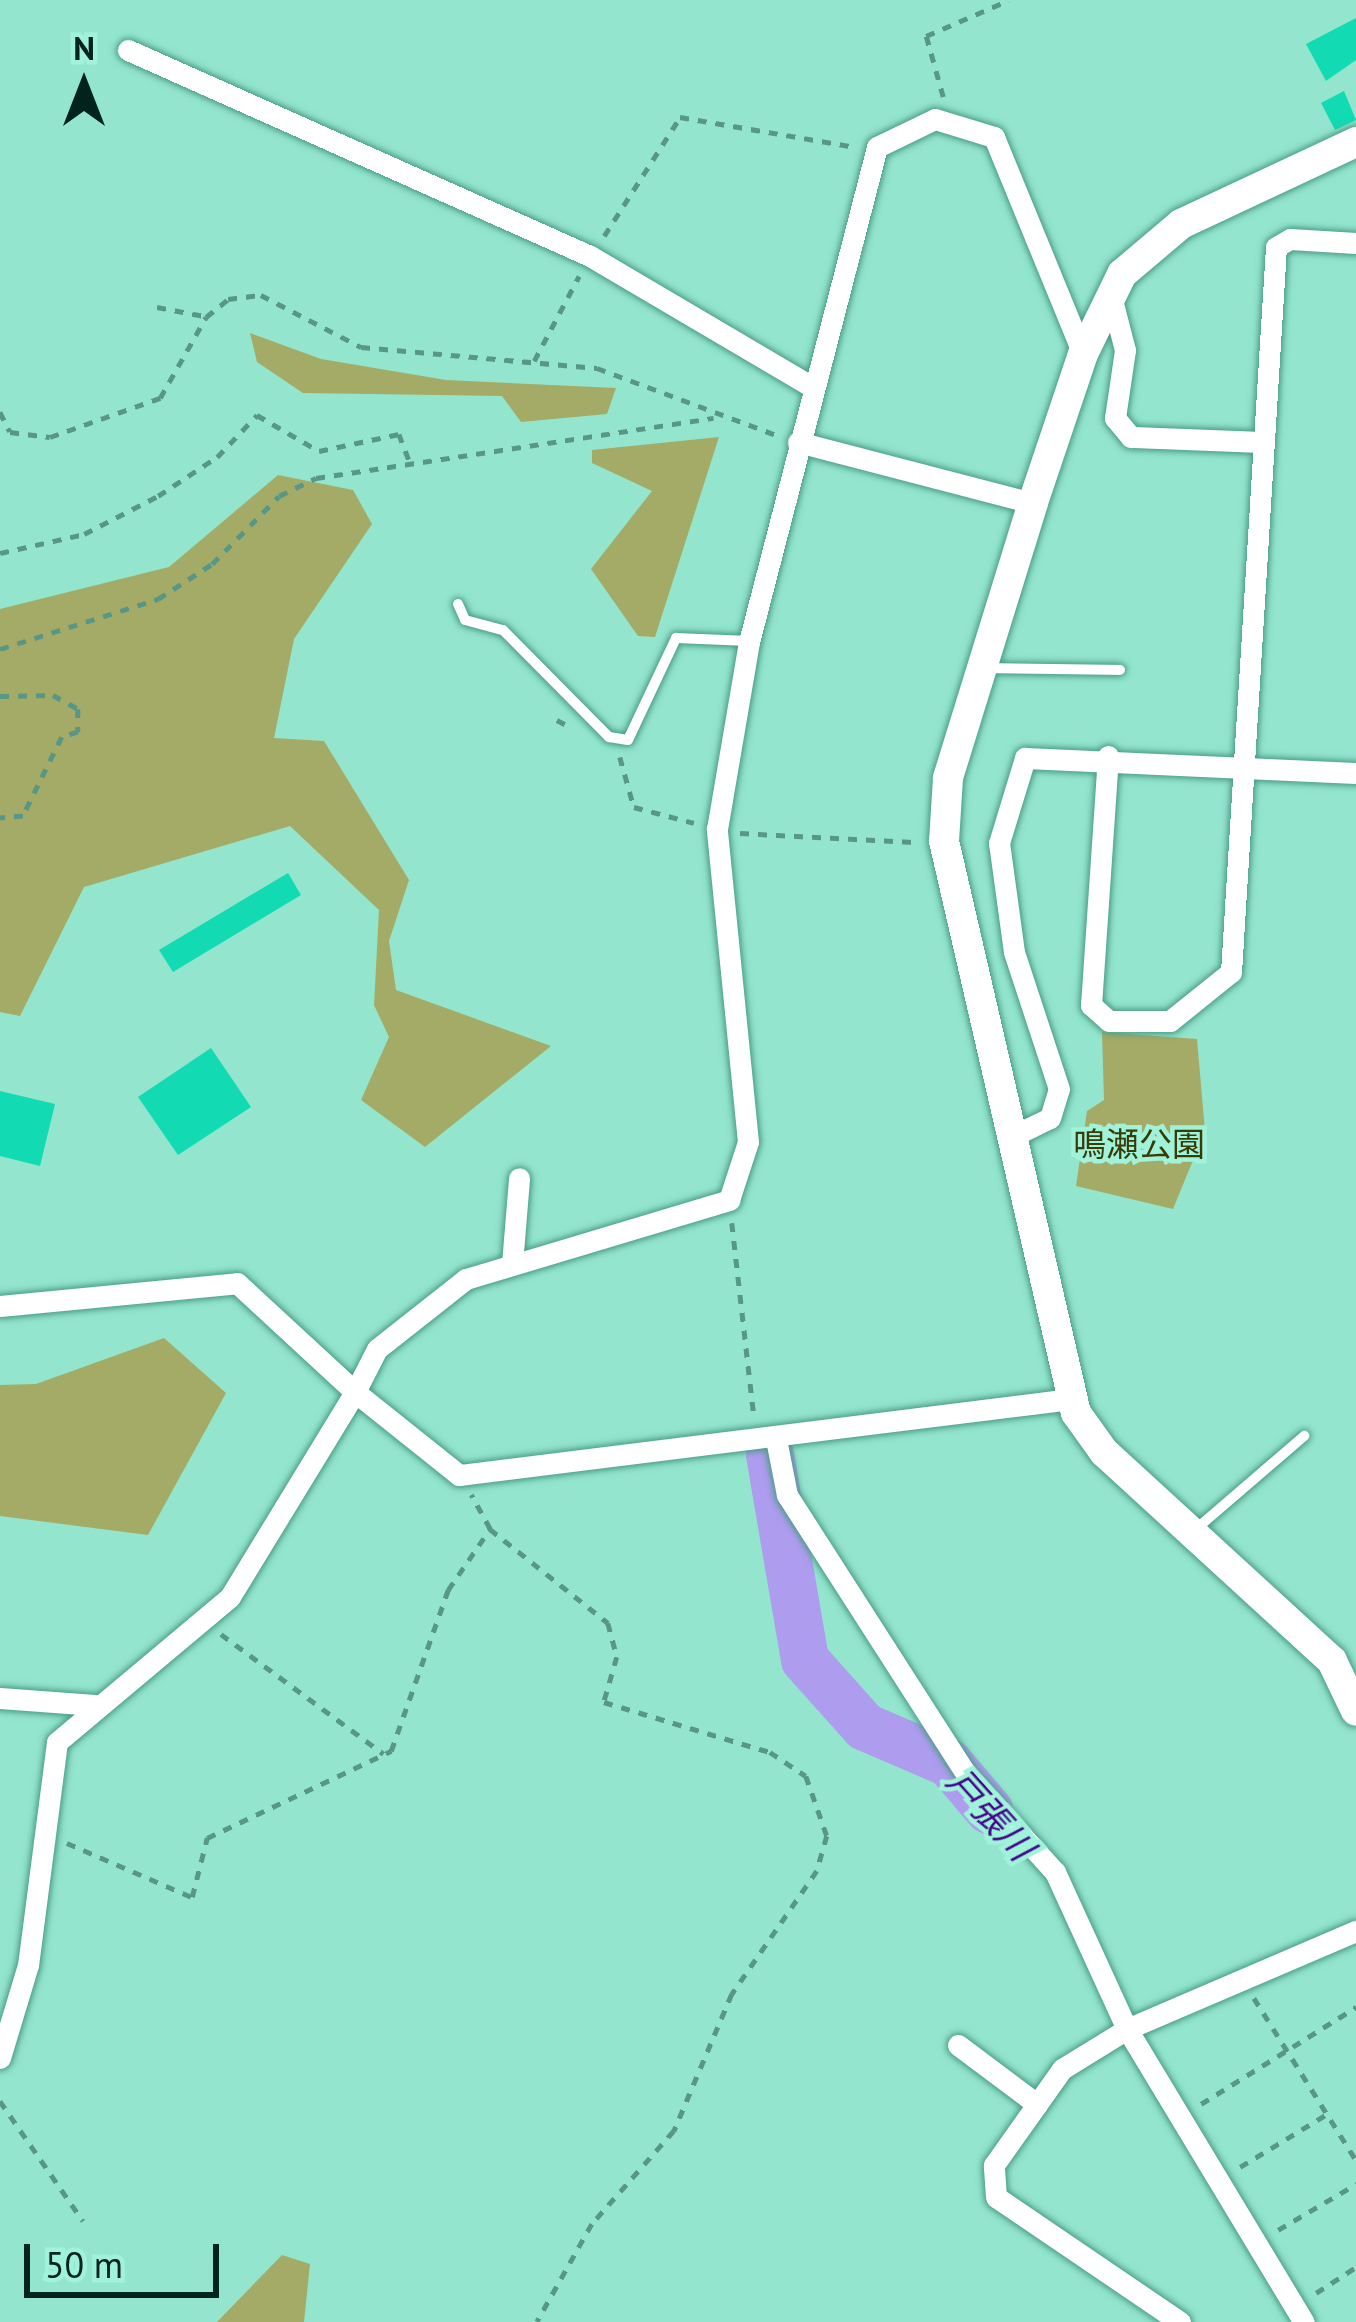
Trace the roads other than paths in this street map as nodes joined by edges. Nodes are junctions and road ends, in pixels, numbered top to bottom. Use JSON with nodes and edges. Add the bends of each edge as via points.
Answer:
{"nodes":[{"id":1,"x":128,"y":50,"type":"dead end"},
{"id":2,"x":1356,"y":142,"type":"edge"},
{"id":3,"x":1356,"y":243,"type":"edge"},
{"id":4,"x":1111,"y":296,"type":"junction"},
{"id":5,"x":1082,"y":354,"type":"junction"},
{"id":6,"x":811,"y":386,"type":"junction"},
{"id":7,"x":798,"y":442,"type":"junction"},
{"id":8,"x":1264,"y":442,"type":"junction"},
{"id":9,"x":1033,"y":503,"type":"junction"},
{"id":10,"x":458,"y":604,"type":"dead end"},
{"id":11,"x":749,"y":642,"type":"junction"},
{"id":12,"x":982,"y":668,"type":"junction"},
{"id":13,"x":1120,"y":670,"type":"dead end"},
{"id":14,"x":1108,"y":756,"type":"junction"},
{"id":15,"x":1244,"y":766,"type":"junction"},
{"id":16,"x":1356,"y":772,"type":"edge"},
{"id":17,"x":1019,"y":1133,"type":"junction"},
{"id":18,"x":519,"y":1178,"type":"dead end"},
{"id":19,"x":512,"y":1264,"type":"junction"},
{"id":20,"x":0,"y":1306,"type":"edge"},
{"id":21,"x":355,"y":1392,"type":"junction"},
{"id":22,"x":1071,"y":1400,"type":"junction"},
{"id":23,"x":1304,"y":1436,"type":"dead end"},
{"id":24,"x":766,"y":1440,"type":"junction"},
{"id":25,"x":1196,"y":1529,"type":"junction"},
{"id":26,"x":0,"y":1698,"type":"edge"},
{"id":27,"x":95,"y":1705,"type":"junction"},
{"id":28,"x":1356,"y":1711,"type":"edge"},
{"id":29,"x":1356,"y":1931,"type":"edge"},
{"id":30,"x":1127,"y":2029,"type":"junction"},
{"id":31,"x":958,"y":2045,"type":"dead end"},
{"id":32,"x":0,"y":2058,"type":"edge"},
{"id":33,"x":1037,"y":2104,"type":"junction"},
{"id":34,"x":1300,"y":2314,"type":"edge"},
{"id":35,"x":1180,"y":2322,"type":"edge"}],
"edges":[{"from":1,"to":6,"type":"street","via":[[590,256]]},
{"from":2,"to":4,"type":"street","via":[[1180,224],[1122,274]]},
{"from":3,"to":8,"type":"street","via":[[1290,238],[1276,247]]},
{"from":4,"to":5,"type":"street"},
{"from":4,"to":8,"type":"street","via":[[1125,350],[1114,418],[1131,437]]},
{"from":5,"to":6,"type":"street","via":[[994,136],[951,119],[877,147]]},
{"from":5,"to":9,"type":"street"},
{"from":6,"to":7,"type":"street"},
{"from":7,"to":9,"type":"street"},
{"from":7,"to":11,"type":"street"},
{"from":8,"to":15,"type":"street"},
{"from":9,"to":12,"type":"street"},
{"from":10,"to":11,"type":"lane","via":[[465,620],[503,630],[609,737],[628,740],[676,638]]},
{"from":11,"to":19,"type":"street","via":[[717,829],[748,1142],[729,1200]]},
{"from":12,"to":13,"type":"lane"},
{"from":12,"to":17,"type":"street","via":[[948,778],[945,865]]},
{"from":14,"to":15,"type":"street"},
{"from":14,"to":15,"type":"street","via":[[1091,1005],[1109,1021],[1170,1021],[1231,972]]},
{"from":14,"to":17,"type":"street","via":[[1040,752],[1025,758],[1011,791],[999,843],[1014,952],[1059,1089],[1050,1118]]},
{"from":15,"to":16,"type":"street"},
{"from":17,"to":22,"type":"street"},
{"from":18,"to":19,"type":"street"},
{"from":19,"to":21,"type":"street","via":[[421,1306],[377,1349]]},
{"from":20,"to":21,"type":"street","via":[[237,1282]]},
{"from":21,"to":24,"type":"street","via":[[459,1475]]},
{"from":21,"to":27,"type":"street","via":[[207,1623]]},
{"from":22,"to":24,"type":"street"},
{"from":22,"to":25,"type":"street","via":[[1104,1452]]},
{"from":23,"to":25,"type":"lane"},
{"from":24,"to":30,"type":"street","via":[[787,1495],[967,1775],[1055,1872]]},
{"from":25,"to":28,"type":"street","via":[[1332,1661]]},
{"from":26,"to":27,"type":"street"},
{"from":27,"to":32,"type":"street","via":[[57,1742],[28,1965]]},
{"from":29,"to":30,"type":"street"},
{"from":30,"to":33,"type":"street","via":[[1062,2069]]},
{"from":30,"to":34,"type":"street"},
{"from":31,"to":33,"type":"street"},
{"from":33,"to":35,"type":"street","via":[[994,2165],[996,2197]]}]}
